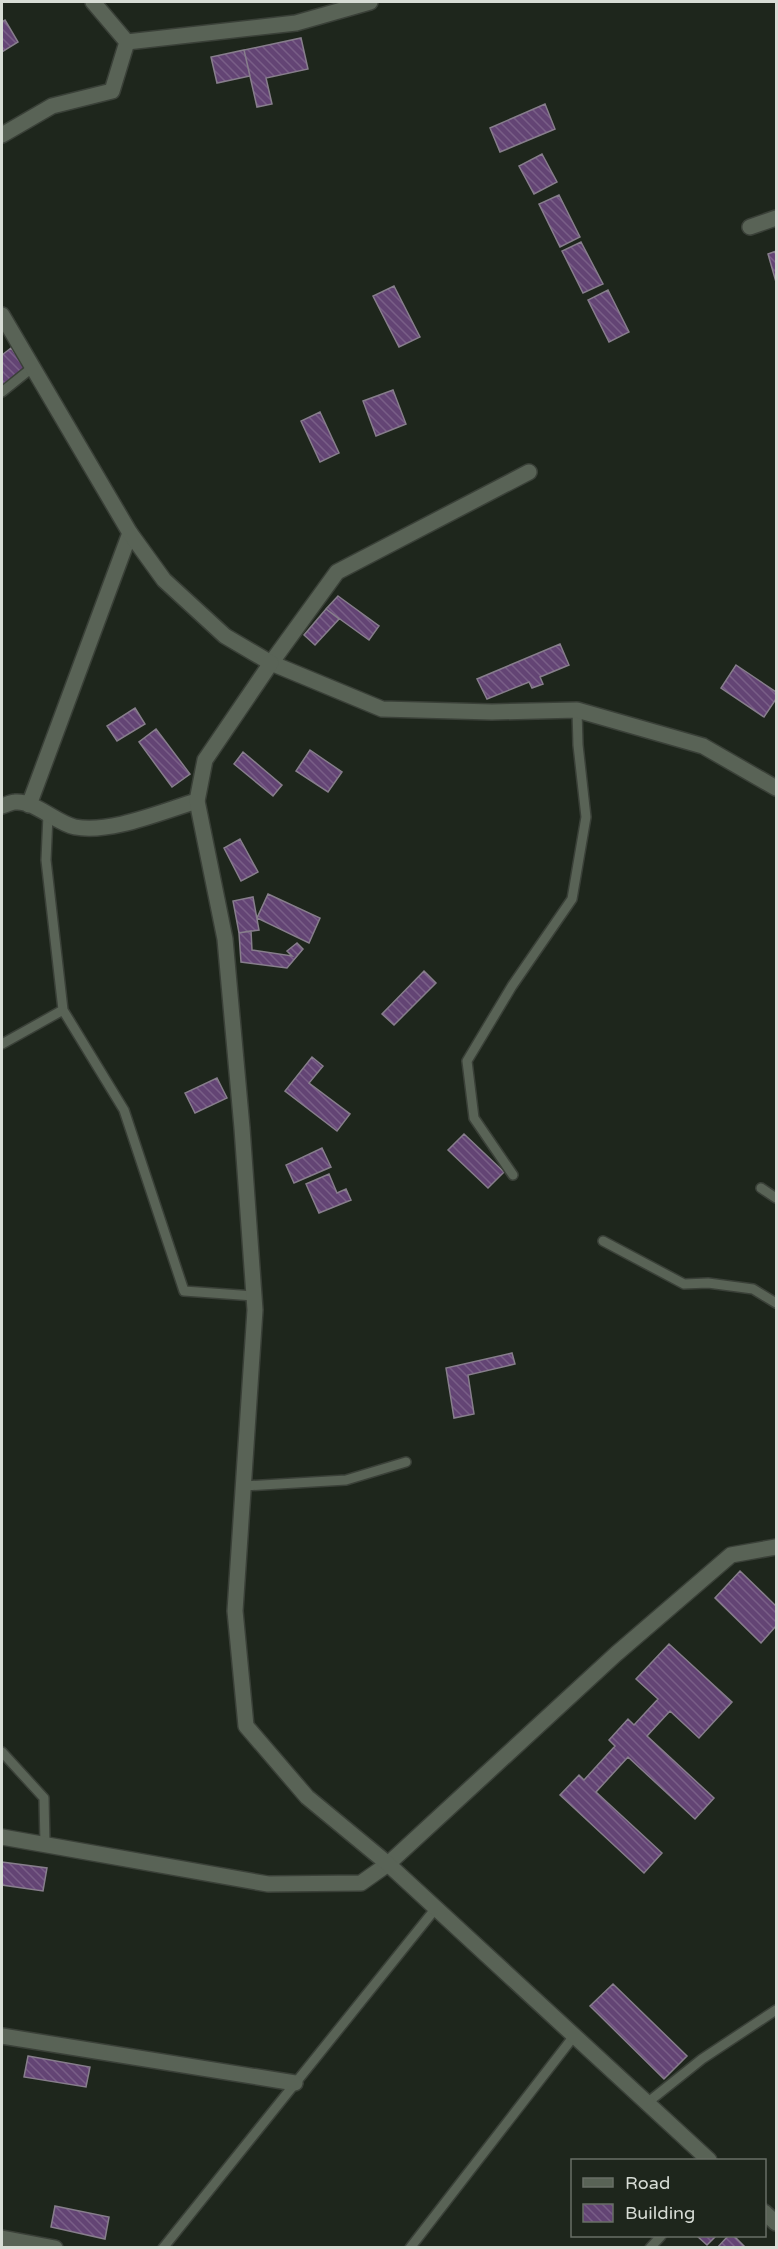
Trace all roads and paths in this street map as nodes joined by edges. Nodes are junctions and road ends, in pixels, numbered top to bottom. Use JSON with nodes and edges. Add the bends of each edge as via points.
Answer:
{"nodes":[{"id":1,"x":93,"y":2,"type":"edge"},
{"id":2,"x":370,"y":2,"type":"edge"},
{"id":3,"x":127,"y":42,"type":"junction"},
{"id":4,"x":2,"y":135,"type":"edge"},
{"id":5,"x":777,"y":218,"type":"edge"},
{"id":6,"x":750,"y":227,"type":"dead end"},
{"id":7,"x":2,"y":315,"type":"edge"},
{"id":8,"x":33,"y":367,"type":"junction"},
{"id":9,"x":2,"y":392,"type":"edge"},
{"id":10,"x":529,"y":472,"type":"dead end"},
{"id":11,"x":130,"y":533,"type":"junction"},
{"id":12,"x":271,"y":663,"type":"junction"},
{"id":13,"x":577,"y":710,"type":"junction"},
{"id":14,"x":777,"y":788,"type":"edge"},
{"id":15,"x":197,"y":801,"type":"junction"},
{"id":16,"x":29,"y":805,"type":"junction"},
{"id":17,"x":2,"y":806,"type":"edge"},
{"id":18,"x":48,"y":815,"type":"junction"},
{"id":19,"x":63,"y":1010,"type":"junction"},
{"id":20,"x":2,"y":1044,"type":"edge"},
{"id":21,"x":513,"y":1175,"type":"dead end"},
{"id":22,"x":761,"y":1188,"type":"dead end"},
{"id":23,"x":777,"y":1198,"type":"edge"},
{"id":24,"x":603,"y":1241,"type":"dead end"},
{"id":25,"x":254,"y":1296,"type":"junction"},
{"id":26,"x":777,"y":1303,"type":"edge"},
{"id":27,"x":406,"y":1462,"type":"dead end"},
{"id":28,"x":244,"y":1486,"type":"junction"},
{"id":29,"x":777,"y":1547,"type":"edge"},
{"id":30,"x":2,"y":1752,"type":"edge"},
{"id":31,"x":2,"y":1836,"type":"edge"},
{"id":32,"x":45,"y":1844,"type":"junction"},
{"id":33,"x":388,"y":1864,"type":"junction"},
{"id":34,"x":436,"y":1908,"type":"junction"},
{"id":35,"x":777,"y":2010,"type":"edge"},
{"id":36,"x":2,"y":2036,"type":"edge"},
{"id":37,"x":574,"y":2036,"type":"junction"},
{"id":38,"x":295,"y":2083,"type":"junction"},
{"id":39,"x":647,"y":2103,"type":"junction"},
{"id":40,"x":708,"y":2159,"type":"edge"},
{"id":41,"x":2,"y":2238,"type":"edge"},
{"id":42,"x":54,"y":2247,"type":"edge"},
{"id":43,"x":163,"y":2247,"type":"edge"},
{"id":44,"x":410,"y":2247,"type":"edge"}],
"edges":[{"from":1,"to":3,"type":"street"},
{"from":2,"to":3,"type":"street","via":[[296,23]]},
{"from":3,"to":4,"type":"street","via":[[112,91],[52,106]]},
{"from":5,"to":6,"type":"street"},
{"from":7,"to":8,"type":"street"},
{"from":8,"to":9,"type":"lane"},
{"from":8,"to":11,"type":"street"},
{"from":10,"to":12,"type":"street","via":[[337,572]]},
{"from":11,"to":12,"type":"street","via":[[164,580],[225,636]]},
{"from":11,"to":16,"type":"street"},
{"from":12,"to":13,"type":"street","via":[[382,709]]},
{"from":12,"to":15,"type":"street","via":[[205,760]]},
{"from":13,"to":14,"type":"street","via":[[703,746]]},
{"from":13,"to":21,"type":"lane","via":[[586,817],[572,898],[467,1061],[474,1118]]},
{"from":15,"to":18,"type":"street","via":[[116,826],[75,827]]},
{"from":15,"to":25,"type":"street","via":[[225,939]]},
{"from":16,"to":17,"type":"street","via":[[16,802]]},
{"from":16,"to":18,"type":"street"},
{"from":18,"to":19,"type":"lane","via":[[45,860]]},
{"from":19,"to":20,"type":"lane"},
{"from":19,"to":25,"type":"lane","via":[[124,1110],[184,1291]]},
{"from":22,"to":23,"type":"lane"},
{"from":24,"to":26,"type":"lane","via":[[684,1284],[753,1289]]},
{"from":25,"to":28,"type":"street"},
{"from":27,"to":28,"type":"lane","via":[[346,1480]]},
{"from":28,"to":33,"type":"street","via":[[235,1611],[246,1726],[307,1797]]},
{"from":29,"to":33,"type":"street","via":[[731,1555],[616,1654]]},
{"from":30,"to":32,"type":"lane","via":[[44,1798]]},
{"from":31,"to":32,"type":"street"},
{"from":32,"to":33,"type":"street","via":[[268,1884],[361,1883]]},
{"from":33,"to":34,"type":"street"},
{"from":34,"to":37,"type":"street"},
{"from":34,"to":38,"type":"lane"},
{"from":35,"to":39,"type":"lane","via":[[702,2059]]},
{"from":36,"to":38,"type":"street"},
{"from":37,"to":39,"type":"street"},
{"from":37,"to":44,"type":"lane"},
{"from":38,"to":43,"type":"lane"},
{"from":39,"to":40,"type":"street"},
{"from":41,"to":42,"type":"street"}]}
